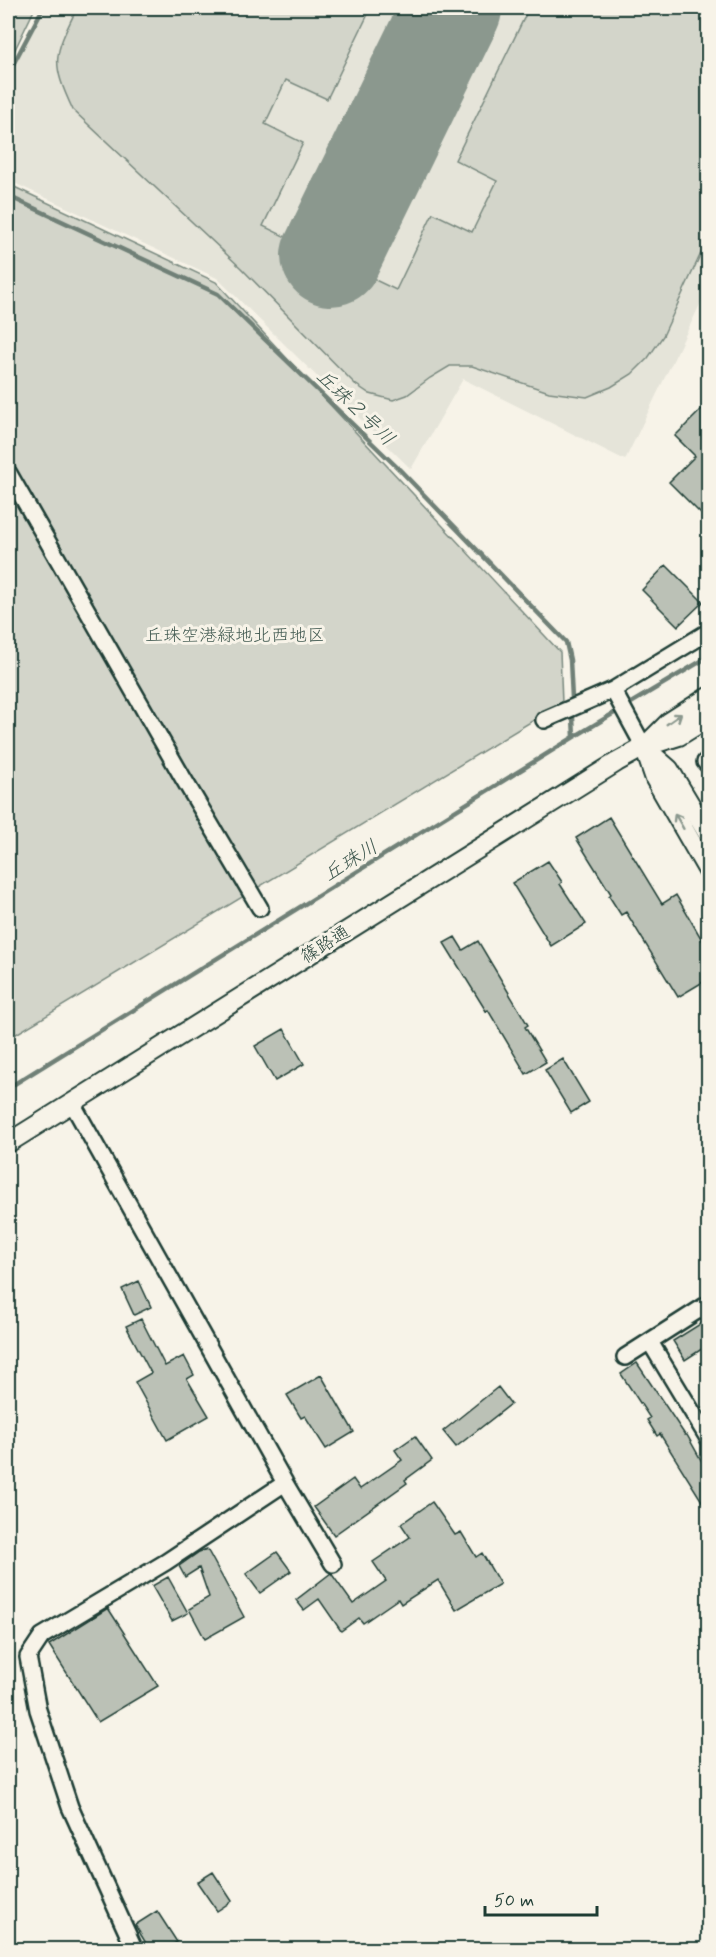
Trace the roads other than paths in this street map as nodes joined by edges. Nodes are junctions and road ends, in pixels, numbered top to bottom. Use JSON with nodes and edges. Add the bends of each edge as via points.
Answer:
{"nodes":[{"id":1,"x":8,"y":472,"type":"edge"},
{"id":2,"x":708,"y":632,"type":"edge"},
{"id":3,"x":615,"y":694,"type":"junction"},
{"id":4,"x":708,"y":697,"type":"edge"},
{"id":5,"x":708,"y":718,"type":"edge"},
{"id":6,"x":544,"y":720,"type":"dead end"},
{"id":7,"x":644,"y":747,"type":"junction"},
{"id":8,"x":708,"y":834,"type":"edge"},
{"id":9,"x":708,"y":871,"type":"edge"},
{"id":10,"x":260,"y":908,"type":"dead end"},
{"id":11,"x":72,"y":1103,"type":"junction"},
{"id":12,"x":8,"y":1143,"type":"edge"},
{"id":13,"x":708,"y":1304,"type":"edge"},
{"id":14,"x":650,"y":1342,"type":"junction"},
{"id":15,"x":625,"y":1357,"type":"dead end"},
{"id":16,"x":708,"y":1438,"type":"edge"},
{"id":17,"x":285,"y":1483,"type":"junction"},
{"id":18,"x":333,"y":1564,"type":"dead end"},
{"id":19,"x":135,"y":1950,"type":"edge"}],
"edges":[{"from":1,"to":10,"type":"street"},
{"from":2,"to":3,"type":"street"},
{"from":3,"to":6,"type":"street"},
{"from":3,"to":7,"type":"street"},
{"from":7,"to":4,"type":"street","name":"篠路通","one_way":true,"via":[[669,722]]},
{"from":5,"to":7,"type":"street","name":"篠路通","via":[[679,736]]},
{"from":7,"to":8,"type":"street","via":[[669,769]]},
{"from":9,"to":7,"type":"street","one_way":true,"via":[[655,779]]},
{"from":7,"to":11,"type":"street","name":"篠路通"},
{"from":11,"to":12,"type":"street","name":"篠路通"},
{"from":11,"to":17,"type":"street"},
{"from":13,"to":14,"type":"street"},
{"from":14,"to":15,"type":"street"},
{"from":14,"to":16,"type":"street"},
{"from":17,"to":18,"type":"street"},
{"from":17,"to":19,"type":"street","via":[[166,1562],[42,1636],[28,1657],[38,1710],[70,1808]]}]}
